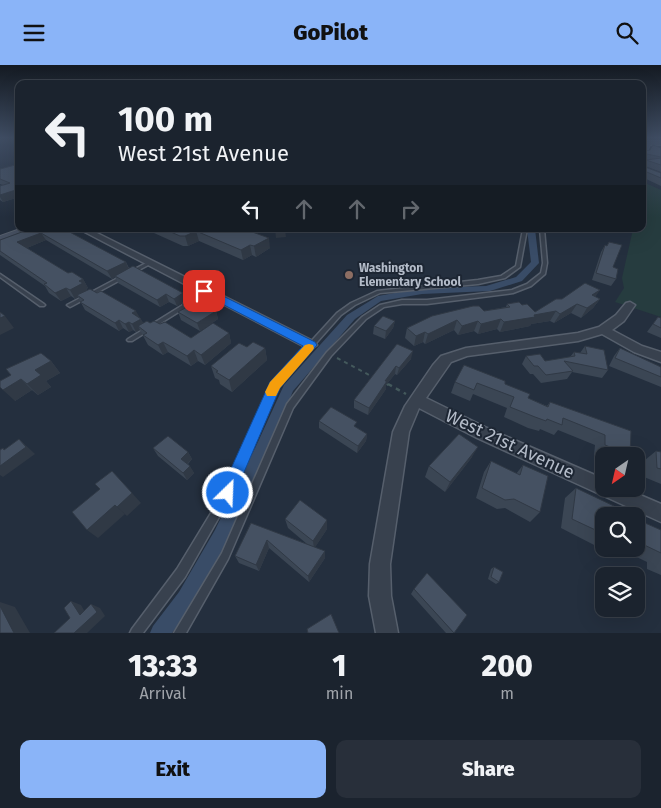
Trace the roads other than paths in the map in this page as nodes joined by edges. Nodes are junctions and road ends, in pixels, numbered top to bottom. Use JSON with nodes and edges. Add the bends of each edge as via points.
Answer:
{"nodes":[{"id":1,"x":22,"y":232,"type":"edge"},
{"id":2,"x":89,"y":232,"type":"edge"},
{"id":3,"x":524,"y":232,"type":"edge"},
{"id":4,"x":542,"y":232,"type":"edge"},
{"id":5,"x":0,"y":240,"type":"edge"},
{"id":6,"x":150,"y":263,"type":"junction"},
{"id":7,"x":0,"y":275,"type":"edge"},
{"id":8,"x":208,"y":292,"type":"junction"},
{"id":9,"x":42,"y":305,"type":"dead end"},
{"id":10,"x":70,"y":305,"type":"dead end"},
{"id":11,"x":630,"y":305,"type":"dead end"},
{"id":12,"x":603,"y":330,"type":"junction"},
{"id":13,"x":130,"y":341,"type":"dead end"},
{"id":14,"x":311,"y":345,"type":"junction"},
{"id":15,"x":661,"y":357,"type":"edge"},
{"id":16,"x":416,"y":400,"type":"junction"},
{"id":17,"x":595,"y":484,"type":"edge"},
{"id":18,"x":625,"y":497,"type":"edge"},
{"id":19,"x":661,"y":513,"type":"edge"},
{"id":20,"x":136,"y":633,"type":"edge"},
{"id":21,"x":180,"y":633,"type":"edge"},
{"id":22,"x":387,"y":633,"type":"edge"}],
"edges":[{"from":1,"to":5,"type":"main road"},
{"from":2,"to":6,"type":"street"},
{"from":3,"to":14,"type":"lane","via":[[518,267],[503,277],[441,288],[379,293],[339,314]]},
{"from":4,"to":21,"type":"lane","via":[[543,274],[529,285],[513,291],[382,306],[364,318],[317,367],[290,406],[225,556]]},
{"from":6,"to":8,"type":"street"},
{"from":6,"to":10,"type":"lane"},
{"from":7,"to":9,"type":"lane"},
{"from":8,"to":13,"type":"lane"},
{"from":8,"to":14,"type":"street"},
{"from":11,"to":12,"type":"street","via":[[620,318]]},
{"from":12,"to":15,"type":"street"},
{"from":12,"to":16,"type":"street","via":[[578,337],[456,355],[446,359],[438,368]]},
{"from":14,"to":20,"type":"lane","via":[[274,385],[228,493],[181,573]]},
{"from":16,"to":17,"type":"street","name":"West 21st Avenue"},
{"from":16,"to":22,"type":"street","via":[[401,432],[380,564],[380,596]]},
{"from":18,"to":19,"type":"street","name":"West 21st Avenue"}]}
